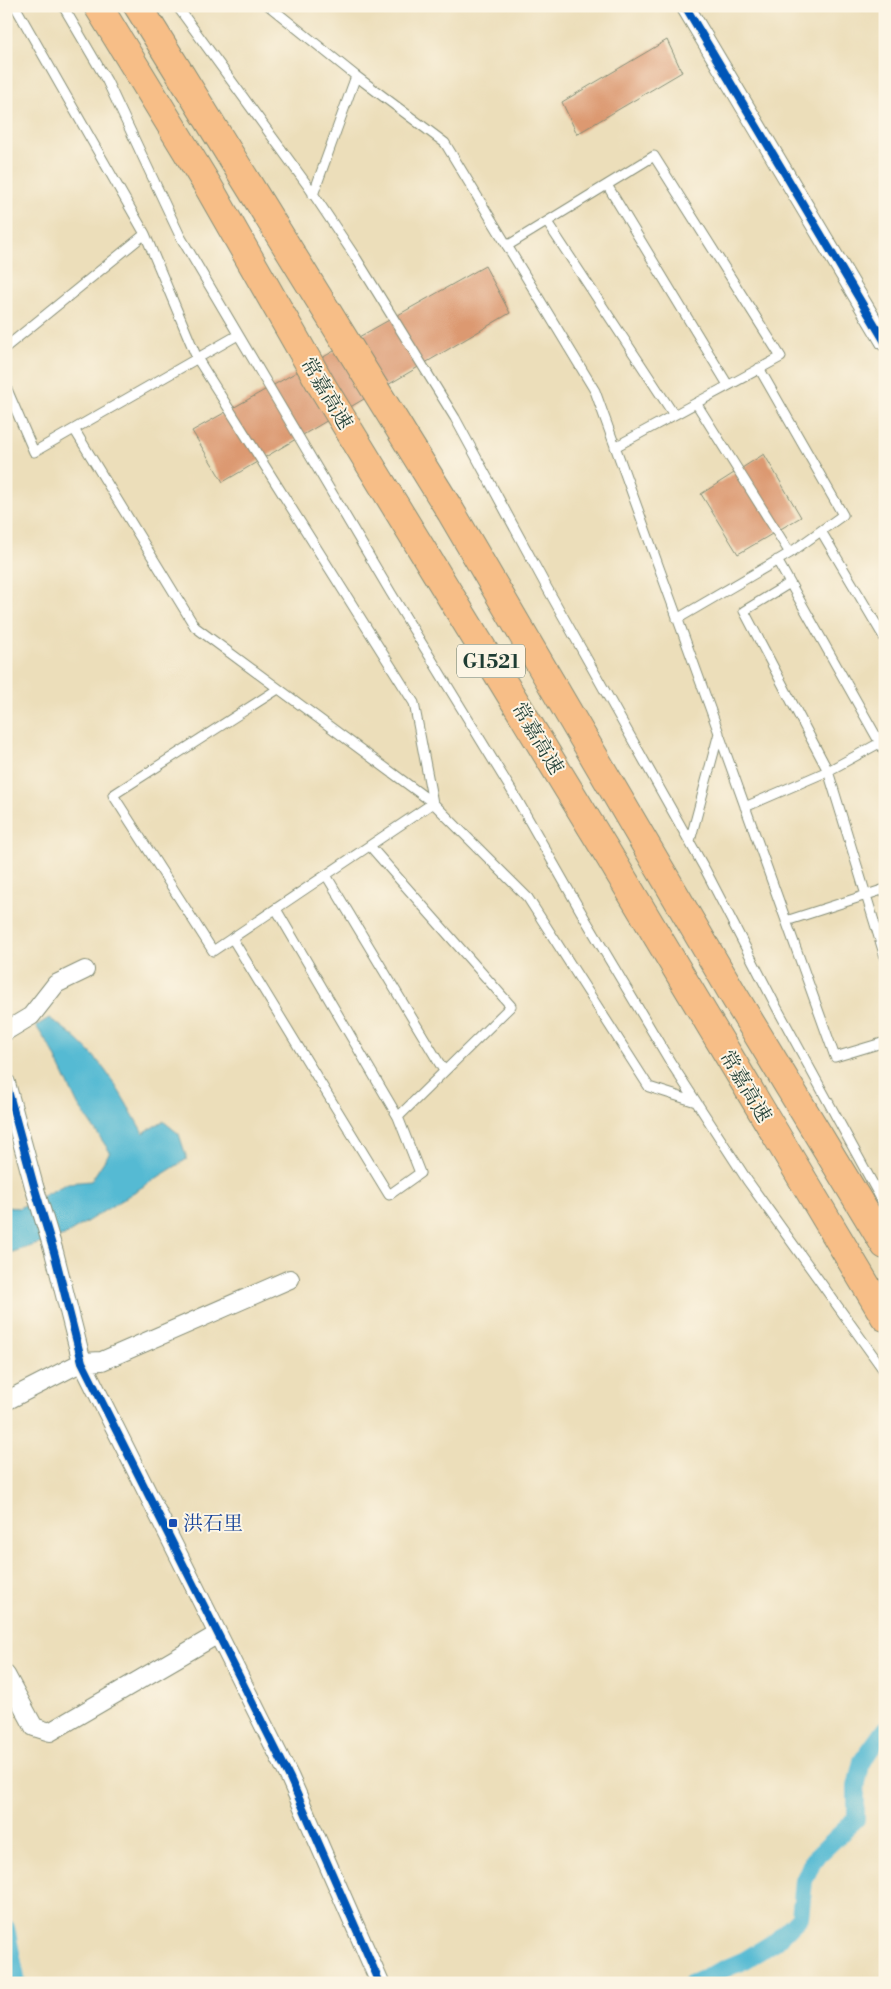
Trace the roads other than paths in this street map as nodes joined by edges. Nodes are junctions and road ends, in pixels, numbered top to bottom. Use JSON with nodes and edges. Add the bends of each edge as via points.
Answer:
{"nodes":[{"id":1,"x":15,"y":6,"type":"edge"},
{"id":2,"x":63,"y":6,"type":"edge"},
{"id":3,"x":98,"y":6,"type":"edge"},
{"id":4,"x":138,"y":6,"type":"edge"},
{"id":5,"x":177,"y":6,"type":"edge"},
{"id":6,"x":269,"y":6,"type":"edge"},
{"id":7,"x":685,"y":6,"type":"edge"},
{"id":8,"x":356,"y":76,"type":"junction"},
{"id":9,"x":607,"y":185,"type":"junction"},
{"id":10,"x":314,"y":195,"type":"junction"},
{"id":11,"x":547,"y":222,"type":"junction"},
{"id":12,"x":145,"y":234,"type":"junction"},
{"id":13,"x":507,"y":246,"type":"junction"},
{"id":14,"x":238,"y":335,"type":"junction"},
{"id":15,"x":885,"y":342,"type":"edge"},
{"id":16,"x":6,"y":347,"type":"edge"},
{"id":17,"x":197,"y":358,"type":"junction"},
{"id":18,"x":759,"y":368,"type":"junction"},
{"id":19,"x":728,"y":385,"type":"junction"},
{"id":20,"x":6,"y":387,"type":"edge"},
{"id":21,"x":696,"y":403,"type":"junction"},
{"id":22,"x":674,"y":415,"type":"junction"},
{"id":23,"x":74,"y":429,"type":"junction"},
{"id":24,"x":615,"y":446,"type":"junction"},
{"id":25,"x":821,"y":530,"type":"junction"},
{"id":26,"x":790,"y":553,"type":"junction"},
{"id":27,"x":777,"y":560,"type":"junction"},
{"id":28,"x":790,"y":583,"type":"junction"},
{"id":29,"x":677,"y":619,"type":"junction"},
{"id":30,"x":885,"y":639,"type":"edge"},
{"id":31,"x":278,"y":689,"type":"junction"},
{"id":32,"x":719,"y":733,"type":"junction"},
{"id":33,"x":884,"y":745,"type":"edge"},
{"id":34,"x":828,"y":771,"type":"junction"},
{"id":35,"x":433,"y":803,"type":"junction"},
{"id":36,"x":745,"y":807,"type":"junction"},
{"id":37,"x":690,"y":841,"type":"junction"},
{"id":38,"x":370,"y":846,"type":"junction"},
{"id":39,"x":326,"y":875,"type":"junction"},
{"id":40,"x":885,"y":889,"type":"edge"},
{"id":41,"x":276,"y":908,"type":"junction"},
{"id":42,"x":786,"y":922,"type":"junction"},
{"id":43,"x":232,"y":938,"type":"junction"},
{"id":44,"x":885,"y":956,"type":"edge"},
{"id":45,"x":85,"y":970,"type":"dead end"},
{"id":46,"x":6,"y":1031,"type":"edge"},
{"id":47,"x":885,"y":1042,"type":"edge"},
{"id":48,"x":444,"y":1071,"type":"junction"},
{"id":49,"x":6,"y":1083,"type":"edge"},
{"id":50,"x":696,"y":1102,"type":"junction"},
{"id":51,"x":398,"y":1118,"type":"junction"},
{"id":52,"x":885,"y":1206,"type":"edge"},
{"id":53,"x":885,"y":1245,"type":"edge"},
{"id":54,"x":290,"y":1279,"type":"dead end"},
{"id":55,"x":885,"y":1317,"type":"edge"},
{"id":56,"x":82,"y":1362,"type":"junction"},
{"id":57,"x":885,"y":1372,"type":"edge"},
{"id":58,"x":6,"y":1401,"type":"edge"},
{"id":59,"x":218,"y":1634,"type":"junction"},
{"id":60,"x":6,"y":1675,"type":"edge"},
{"id":61,"x":380,"y":1983,"type":"edge"}],
"edges":[{"from":1,"to":12,"type":"lane"},
{"from":2,"to":14,"type":"lane","via":[[107,81],[180,236]]},
{"from":3,"to":55,"type":"highway","name":"常嘉高速","number":"G1521","via":[[208,186],[322,386],[611,859]]},
{"from":4,"to":53,"type":"highway","name":"常嘉高速","number":"G1521","via":[[451,512],[733,994]]},
{"from":5,"to":10,"type":"lane"},
{"from":6,"to":8,"type":"lane"},
{"from":7,"to":15,"type":"street"},
{"from":8,"to":10,"type":"lane"},
{"from":8,"to":13,"type":"lane","via":[[445,143]]},
{"from":9,"to":11,"type":"lane"},
{"from":9,"to":18,"type":"lane","via":[[654,156],[780,357]]},
{"from":9,"to":19,"type":"lane"},
{"from":10,"to":37,"type":"lane","via":[[454,418]]},
{"from":11,"to":13,"type":"lane"},
{"from":11,"to":22,"type":"lane"},
{"from":12,"to":16,"type":"lane"},
{"from":12,"to":17,"type":"lane"},
{"from":13,"to":24,"type":"lane","via":[[595,390]]},
{"from":14,"to":17,"type":"lane"},
{"from":14,"to":50,"type":"lane"},
{"from":17,"to":23,"type":"lane"},
{"from":17,"to":35,"type":"lane","via":[[414,703]]},
{"from":18,"to":19,"type":"lane"},
{"from":18,"to":25,"type":"lane","via":[[843,515]]},
{"from":19,"to":21,"type":"lane"},
{"from":20,"to":23,"type":"lane","via":[[34,452]]},
{"from":21,"to":22,"type":"lane"},
{"from":21,"to":26,"type":"lane"},
{"from":22,"to":24,"type":"lane"},
{"from":23,"to":31,"type":"lane","via":[[195,627]]},
{"from":24,"to":29,"type":"lane"},
{"from":25,"to":26,"type":"lane"},
{"from":25,"to":30,"type":"lane"},
{"from":26,"to":27,"type":"lane"},
{"from":27,"to":28,"type":"lane"},
{"from":27,"to":29,"type":"lane"},
{"from":28,"to":33,"type":"lane"},
{"from":28,"to":34,"type":"lane","via":[[744,611]]},
{"from":29,"to":32,"type":"lane"},
{"from":31,"to":35,"type":"lane"},
{"from":31,"to":43,"type":"lane","via":[[113,795],[213,951]]},
{"from":32,"to":36,"type":"lane"},
{"from":32,"to":37,"type":"lane"},
{"from":33,"to":34,"type":"lane"},
{"from":34,"to":36,"type":"lane"},
{"from":34,"to":44,"type":"lane"},
{"from":35,"to":38,"type":"lane"},
{"from":35,"to":50,"type":"lane","via":[[528,898],[649,1087]]},
{"from":36,"to":42,"type":"lane"},
{"from":37,"to":52,"type":"lane"},
{"from":38,"to":39,"type":"lane"},
{"from":38,"to":48,"type":"lane","via":[[511,1006]]},
{"from":39,"to":41,"type":"lane"},
{"from":39,"to":48,"type":"lane"},
{"from":40,"to":42,"type":"lane"},
{"from":41,"to":43,"type":"lane"},
{"from":41,"to":51,"type":"lane"},
{"from":42,"to":47,"type":"lane","via":[[835,1057]]},
{"from":43,"to":51,"type":"lane","via":[[389,1195],[420,1173]]},
{"from":45,"to":46,"type":"street","via":[[56,984],[31,1016]]},
{"from":48,"to":51,"type":"lane"},
{"from":49,"to":56,"type":"street"},
{"from":50,"to":57,"type":"lane"},
{"from":54,"to":56,"type":"street","via":[[102,1361]]},
{"from":56,"to":58,"type":"street"},
{"from":56,"to":59,"type":"street"},
{"from":59,"to":60,"type":"street","via":[[50,1732],[34,1727]]},
{"from":59,"to":61,"type":"street","via":[[290,1778]]}]}
